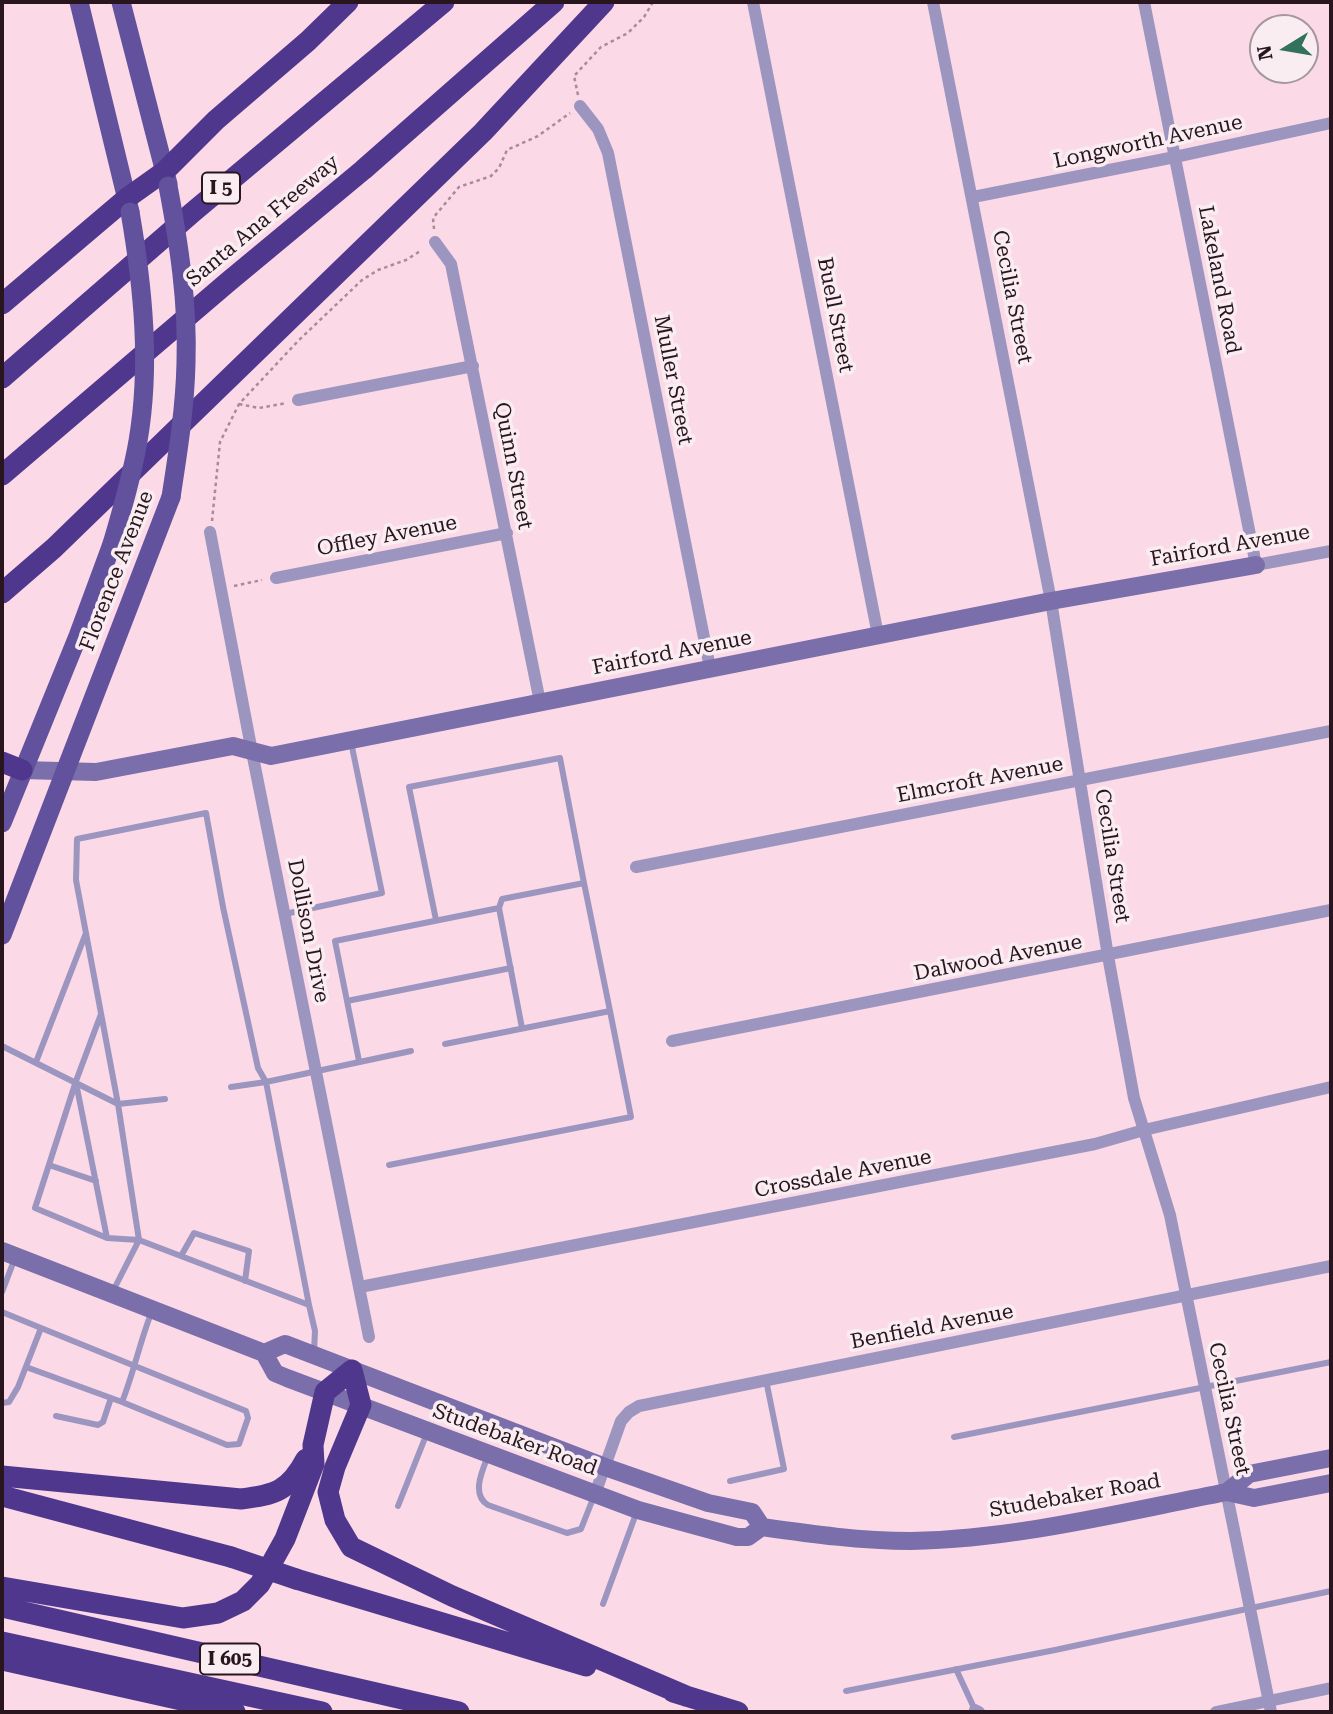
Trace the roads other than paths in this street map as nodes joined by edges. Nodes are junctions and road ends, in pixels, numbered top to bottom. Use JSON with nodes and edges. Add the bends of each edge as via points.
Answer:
{"nodes":[{"id":1,"x":79,"y":2,"type":"edge"},
{"id":2,"x":121,"y":2,"type":"edge"},
{"id":3,"x":348,"y":2,"type":"edge"},
{"id":4,"x":444,"y":2,"type":"edge"},
{"id":5,"x":554,"y":2,"type":"edge"},
{"id":6,"x":604,"y":2,"type":"edge"},
{"id":7,"x":754,"y":2,"type":"edge"},
{"id":8,"x":933,"y":2,"type":"edge"},
{"id":9,"x":1144,"y":2,"type":"edge"},
{"id":10,"x":580,"y":106,"type":"road end"},
{"id":11,"x":1331,"y":123,"type":"edge"},
{"id":12,"x":1175,"y":157,"type":"junction"},
{"id":13,"x":166,"y":178,"type":"junction"},
{"id":14,"x":973,"y":197,"type":"junction"},
{"id":15,"x":128,"y":205,"type":"junction"},
{"id":16,"x":435,"y":242,"type":"road end"},
{"id":17,"x":2,"y":304,"type":"edge"},
{"id":18,"x":473,"y":366,"type":"junction"},
{"id":19,"x":2,"y":378,"type":"edge"},
{"id":20,"x":298,"y":400,"type":"road end"},
{"id":21,"x":2,"y":475,"type":"edge"},
{"id":22,"x":211,"y":532,"type":"road end"},
{"id":23,"x":507,"y":533,"type":"junction"},
{"id":24,"x":1331,"y":551,"type":"edge"},
{"id":25,"x":1256,"y":565,"type":"junction"},
{"id":26,"x":276,"y":578,"type":"road end"},
{"id":27,"x":2,"y":593,"type":"edge"},
{"id":28,"x":1051,"y":601,"type":"junction"},
{"id":29,"x":878,"y":635,"type":"junction"},
{"id":30,"x":710,"y":668,"type":"junction"},
{"id":31,"x":540,"y":702,"type":"junction"},
{"id":32,"x":1331,"y":731,"type":"edge"},
{"id":33,"x":351,"y":740,"type":"junction"},
{"id":34,"x":252,"y":751,"type":"junction"},
{"id":35,"x":2,"y":762,"type":"edge"},
{"id":36,"x":22,"y":770,"type":"junction"},
{"id":37,"x":66,"y":771,"type":"junction"},
{"id":38,"x":1081,"y":780,"type":"junction"},
{"id":39,"x":2,"y":823,"type":"edge"},
{"id":40,"x":636,"y":867,"type":"dead end"},
{"id":41,"x":584,"y":883,"type":"junction"},
{"id":42,"x":499,"y":908,"type":"junction"},
{"id":43,"x":1331,"y":910,"type":"edge"},
{"id":44,"x":285,"y":914,"type":"junction"},
{"id":45,"x":436,"y":920,"type":"junction"},
{"id":46,"x":86,"y":932,"type":"junction"},
{"id":47,"x":2,"y":935,"type":"edge"},
{"id":48,"x":1108,"y":956,"type":"junction"},
{"id":49,"x":511,"y":968,"type":"junction"},
{"id":50,"x":347,"y":1001,"type":"junction"},
{"id":51,"x":610,"y":1011,"type":"junction"},
{"id":52,"x":101,"y":1013,"type":"junction"},
{"id":53,"x":523,"y":1028,"type":"junction"},
{"id":54,"x":672,"y":1041,"type":"dead end"},
{"id":55,"x":445,"y":1044,"type":"dead end"},
{"id":56,"x":2,"y":1046,"type":"edge"},
{"id":57,"x":411,"y":1051,"type":"dead end"},
{"id":58,"x":359,"y":1061,"type":"junction"},
{"id":59,"x":36,"y":1062,"type":"junction"},
{"id":60,"x":316,"y":1070,"type":"junction"},
{"id":61,"x":76,"y":1081,"type":"junction"},
{"id":62,"x":266,"y":1082,"type":"junction"},
{"id":63,"x":230,"y":1087,"type":"dead end"},
{"id":64,"x":1331,"y":1087,"type":"edge"},
{"id":65,"x":165,"y":1099,"type":"dead end"},
{"id":66,"x":118,"y":1104,"type":"junction"},
{"id":67,"x":1144,"y":1130,"type":"junction"},
{"id":68,"x":49,"y":1165,"type":"junction"},
{"id":69,"x":389,"y":1166,"type":"dead end"},
{"id":70,"x":96,"y":1181,"type":"junction"},
{"id":71,"x":107,"y":1238,"type":"junction"},
{"id":72,"x":139,"y":1240,"type":"junction"},
{"id":73,"x":9,"y":1254,"type":"edge"},
{"id":74,"x":181,"y":1256,"type":"junction"},
{"id":75,"x":1331,"y":1266,"type":"edge"},
{"id":76,"x":245,"y":1281,"type":"junction"},
{"id":77,"x":360,"y":1287,"type":"junction"},
{"id":78,"x":2,"y":1292,"type":"edge"},
{"id":79,"x":111,"y":1293,"type":"junction"},
{"id":80,"x":1186,"y":1296,"type":"junction"},
{"id":81,"x":309,"y":1305,"type":"junction"},
{"id":82,"x":153,"y":1310,"type":"junction"},
{"id":83,"x":2,"y":1312,"type":"edge"},
{"id":84,"x":41,"y":1328,"type":"junction"},
{"id":85,"x":369,"y":1337,"type":"dead end"},
{"id":86,"x":264,"y":1353,"type":"junction"},
{"id":87,"x":314,"y":1355,"type":"junction"},
{"id":88,"x":1331,"y":1362,"type":"edge"},
{"id":89,"x":136,"y":1366,"type":"junction"},
{"id":90,"x":26,"y":1367,"type":"junction"},
{"id":91,"x":352,"y":1370,"type":"junction"},
{"id":92,"x":766,"y":1380,"type":"junction"},
{"id":93,"x":1205,"y":1388,"type":"junction"},
{"id":94,"x":325,"y":1392,"type":"junction"},
{"id":95,"x":111,"y":1398,"type":"junction"},
{"id":96,"x":122,"y":1402,"type":"junction"},
{"id":97,"x":2,"y":1404,"type":"edge"},
{"id":98,"x":360,"y":1405,"type":"junction"},
{"id":99,"x":56,"y":1416,"type":"dead end"},
{"id":100,"x":427,"y":1432,"type":"junction"},
{"id":101,"x":954,"y":1437,"type":"dead end"},
{"id":102,"x":313,"y":1445,"type":"junction"},
{"id":103,"x":489,"y":1455,"type":"junction"},
{"id":104,"x":1331,"y":1458,"type":"edge"},
{"id":105,"x":605,"y":1467,"type":"junction"},
{"id":106,"x":2,"y":1476,"type":"edge"},
{"id":107,"x":730,"y":1480,"type":"dead end"},
{"id":108,"x":1331,"y":1483,"type":"edge"},
{"id":109,"x":1227,"y":1492,"type":"junction"},
{"id":110,"x":595,"y":1494,"type":"junction"},
{"id":111,"x":2,"y":1496,"type":"edge"},
{"id":112,"x":398,"y":1506,"type":"dead end"},
{"id":113,"x":638,"y":1510,"type":"junction"},
{"id":114,"x":762,"y":1527,"type":"junction"},
{"id":115,"x":2,"y":1587,"type":"edge"},
{"id":116,"x":1331,"y":1591,"type":"edge"},
{"id":117,"x":603,"y":1604,"type":"dead end"},
{"id":118,"x":2,"y":1607,"type":"edge"},
{"id":119,"x":1250,"y":1607,"type":"junction"},
{"id":120,"x":2,"y":1642,"type":"edge"},
{"id":121,"x":2,"y":1660,"type":"edge"},
{"id":122,"x":2,"y":1665,"type":"edge"},
{"id":123,"x":37,"y":1668,"type":"junction"},
{"id":124,"x":956,"y":1669,"type":"junction"},
{"id":125,"x":1331,"y":1688,"type":"edge"},
{"id":126,"x":846,"y":1691,"type":"dead end"},
{"id":127,"x":687,"y":1696,"type":"junction"},
{"id":128,"x":1270,"y":1706,"type":"edge"},
{"id":129,"x":977,"y":1711,"type":"edge"},
{"id":130,"x":235,"y":1712,"type":"edge"},
{"id":131,"x":322,"y":1712,"type":"edge"},
{"id":132,"x":458,"y":1712,"type":"edge"},
{"id":133,"x":738,"y":1712,"type":"edge"},
{"id":134,"x":1216,"y":1712,"type":"edge"}],
"edges":[{"from":1,"to":15,"type":"main road","name":"Florence Avenue"},
{"from":2,"to":13,"type":"main road","name":"Florence Avenue"},
{"from":3,"to":13,"type":"highway","via":[[216,120]]},
{"from":4,"to":19,"type":"highway","number":"I 5"},
{"from":5,"to":21,"type":"highway","name":"Santa Ana Freeway"},
{"from":6,"to":27,"type":"highway","via":[[474,141]]},
{"from":7,"to":29,"type":"street","name":"Buell Street"},
{"from":8,"to":14,"type":"street","name":"Cecilia Street"},
{"from":9,"to":12,"type":"street","name":"Lakeland Road"},
{"from":10,"to":30,"type":"street","name":"Muller Street","via":[[598,129],[608,153]]},
{"from":11,"to":12,"type":"street","name":"Longworth Avenue"},
{"from":12,"to":14,"type":"street","name":"Longworth Avenue"},
{"from":12,"to":25,"type":"street","name":"Lakeland Road"},
{"from":13,"to":15,"type":"highway"},
{"from":13,"to":37,"type":"main road","name":"Florence Avenue","bridge":true,"via":[[182,270],[187,360],[171,497]]},
{"from":14,"to":28,"type":"street","name":"Cecilia Street"},
{"from":15,"to":17,"type":"highway"},
{"from":15,"to":36,"type":"main road","name":"Florence Avenue","bridge":true,"via":[[143,300],[143,372],[134,465],[112,544]]},
{"from":16,"to":18,"type":"street","name":"Quinn Street","via":[[451,264]]},
{"from":18,"to":20,"type":"street"},
{"from":18,"to":23,"type":"street","name":"Quinn Street"},
{"from":22,"to":34,"type":"street","name":"Dollison Drive"},
{"from":23,"to":26,"type":"street","name":"Offley Avenue"},
{"from":23,"to":31,"type":"street","name":"Quinn Street"},
{"from":24,"to":25,"type":"street","name":"Fairford Avenue"},
{"from":25,"to":28,"type":"main road","name":"Fairford Avenue"},
{"from":28,"to":29,"type":"main road","name":"Fairford Avenue"},
{"from":28,"to":38,"type":"street","name":"Cecilia Street"},
{"from":29,"to":30,"type":"main road","name":"Fairford Avenue"},
{"from":30,"to":31,"type":"main road","name":"Fairford Avenue"},
{"from":31,"to":33,"type":"main road","name":"Fairford Avenue"},
{"from":32,"to":38,"type":"street","name":"Elmcroft Avenue"},
{"from":33,"to":34,"type":"main road","name":"Fairford Avenue","via":[[271,756]]},
{"from":33,"to":44,"type":"lane","via":[[382,893]]},
{"from":34,"to":37,"type":"main road","name":"Fairford Avenue","via":[[233,747],[96,772]]},
{"from":34,"to":44,"type":"street","name":"Dollison Drive"},
{"from":35,"to":36,"type":"highway"},
{"from":36,"to":37,"type":"main road","name":"Fairford Avenue"},
{"from":36,"to":39,"type":"main road","name":"Florence Avenue"},
{"from":37,"to":47,"type":"main road","name":"Florence Avenue"},
{"from":38,"to":40,"type":"street","name":"Elmcroft Avenue"},
{"from":38,"to":48,"type":"street","name":"Cecilia Street"},
{"from":41,"to":42,"type":"lane","via":[[502,899]]},
{"from":41,"to":45,"type":"lane","via":[[560,758],[409,787]]},
{"from":41,"to":51,"type":"lane"},
{"from":42,"to":45,"type":"lane"},
{"from":42,"to":49,"type":"lane"},
{"from":43,"to":48,"type":"street","name":"Dalwood Avenue"},
{"from":44,"to":60,"type":"street","name":"Dollison Drive"},
{"from":45,"to":50,"type":"lane","via":[[335,941]]},
{"from":46,"to":52,"type":"lane"},
{"from":46,"to":59,"type":"lane"},
{"from":46,"to":62,"type":"lane","via":[[76,880],[77,839],[206,813],[258,1068]]},
{"from":48,"to":54,"type":"street","name":"Dalwood Avenue"},
{"from":48,"to":67,"type":"street","name":"Cecilia Street"},
{"from":49,"to":50,"type":"lane"},
{"from":49,"to":53,"type":"lane"},
{"from":50,"to":58,"type":"lane"},
{"from":51,"to":53,"type":"lane"},
{"from":51,"to":69,"type":"lane","via":[[631,1117]]},
{"from":52,"to":61,"type":"lane"},
{"from":52,"to":66,"type":"lane"},
{"from":53,"to":55,"type":"lane"},
{"from":56,"to":59,"type":"lane"},
{"from":57,"to":58,"type":"lane"},
{"from":58,"to":60,"type":"lane"},
{"from":59,"to":61,"type":"lane"},
{"from":60,"to":62,"type":"lane"},
{"from":60,"to":77,"type":"street","name":"Dollison Drive"},
{"from":61,"to":66,"type":"lane"},
{"from":61,"to":68,"type":"lane"},
{"from":61,"to":70,"type":"lane"},
{"from":62,"to":63,"type":"lane"},
{"from":62,"to":81,"type":"lane"},
{"from":64,"to":67,"type":"street","name":"Crossdale Avenue"},
{"from":65,"to":66,"type":"lane"},
{"from":66,"to":72,"type":"lane"},
{"from":67,"to":77,"type":"street","name":"Crossdale Avenue","via":[[1095,1144]]},
{"from":67,"to":80,"type":"street","name":"Cecilia Street","via":[[1170,1215]]},
{"from":68,"to":70,"type":"lane"},
{"from":68,"to":71,"type":"lane","via":[[35,1208]]},
{"from":70,"to":71,"type":"lane"},
{"from":71,"to":72,"type":"lane"},
{"from":72,"to":74,"type":"lane"},
{"from":72,"to":79,"type":"lane"},
{"from":73,"to":78,"type":"lane"},
{"from":73,"to":79,"type":"main road","name":"Studebaker Road"},
{"from":74,"to":76,"type":"lane"},
{"from":74,"to":76,"type":"lane","via":[[194,1233],[249,1251]]},
{"from":75,"to":80,"type":"street","name":"Benfield Avenue"},
{"from":76,"to":81,"type":"lane"},
{"from":77,"to":85,"type":"street","name":"Dollison Drive"},
{"from":79,"to":82,"type":"main road","name":"Studebaker Road"},
{"from":80,"to":92,"type":"street","name":"Benfield Avenue"},
{"from":80,"to":93,"type":"street","name":"Cecilia Street"},
{"from":81,"to":87,"type":"lane"},
{"from":82,"to":86,"type":"main road","name":"Studebaker Road"},
{"from":82,"to":89,"type":"lane"},
{"from":83,"to":84,"type":"lane"},
{"from":84,"to":89,"type":"lane"},
{"from":84,"to":90,"type":"lane"},
{"from":86,"to":87,"type":"main road","name":"Studebaker Road","via":[[285,1344]]},
{"from":86,"to":94,"type":"main road","name":"Studebaker Road","via":[[275,1373]]},
{"from":87,"to":91,"type":"main road","name":"Studebaker Road"},
{"from":88,"to":93,"type":"lane"},
{"from":89,"to":96,"type":"lane"},
{"from":89,"to":96,"type":"lane","via":[[246,1411],[239,1444],[226,1445]]},
{"from":90,"to":95,"type":"lane"},
{"from":90,"to":97,"type":"lane","via":[[9,1402]]},
{"from":91,"to":94,"type":"highway"},
{"from":91,"to":98,"type":"highway"},
{"from":91,"to":105,"type":"main road","name":"Studebaker Road"},
{"from":92,"to":105,"type":"street","name":"Benfield Avenue","via":[[639,1406],[621,1421]]},
{"from":92,"to":107,"type":"lane","via":[[784,1469]]},
{"from":93,"to":101,"type":"lane"},
{"from":93,"to":109,"type":"street","name":"Cecilia Street"},
{"from":94,"to":98,"type":"main road","name":"Studebaker Road"},
{"from":94,"to":102,"type":"highway"},
{"from":95,"to":96,"type":"lane"},
{"from":95,"to":99,"type":"lane","via":[[98,1425]]},
{"from":98,"to":100,"type":"main road","name":"Studebaker Road"},
{"from":98,"to":127,"type":"highway","via":[[328,1492],[335,1520],[351,1548]]},
{"from":100,"to":103,"type":"main road","name":"Studebaker Road"},
{"from":100,"to":112,"type":"lane"},
{"from":102,"to":106,"type":"highway","via":[[295,1479],[270,1496],[241,1499]]},
{"from":102,"to":115,"type":"highway","via":[[314,1464],[285,1539],[260,1584],[243,1601],[218,1613],[183,1618]]},
{"from":103,"to":110,"type":"main road","name":"Studebaker Road"},
{"from":103,"to":110,"type":"lane","via":[[479,1488],[488,1505],[567,1533],[581,1529]]},
{"from":104,"to":109,"type":"main road","name":"Studebaker Road","via":[[1249,1474]]},
{"from":105,"to":110,"type":"street","name":"Benfield Avenue"},
{"from":105,"to":114,"type":"main road","name":"Studebaker Road","via":[[708,1503],[752,1512]]},
{"from":108,"to":109,"type":"main road","name":"Studebaker Road","via":[[1254,1498]]},
{"from":109,"to":114,"type":"main road","name":"Studebaker Road","via":[[966,1537],[870,1539]]},
{"from":109,"to":119,"type":"street","name":"Cecilia Street"},
{"from":110,"to":113,"type":"main road","name":"Studebaker Road"},
{"from":111,"to":127,"type":"highway","bridge":true,"via":[[231,1557]]},
{"from":113,"to":114,"type":"main road","name":"Studebaker Road","via":[[737,1537],[748,1537]]},
{"from":113,"to":117,"type":"lane"},
{"from":116,"to":119,"type":"lane"},
{"from":118,"to":132,"type":"highway","number":"I 605"},
{"from":119,"to":124,"type":"lane"},
{"from":119,"to":128,"type":"street","name":"Cecilia Street"},
{"from":120,"to":131,"type":"highway"},
{"from":121,"to":123,"type":"highway","number":"I 605"},
{"from":122,"to":123,"type":"highway"},
{"from":123,"to":130,"type":"highway","number":"I 605"},
{"from":124,"to":126,"type":"lane"},
{"from":124,"to":129,"type":"lane"},
{"from":125,"to":128,"type":"street"},
{"from":127,"to":133,"type":"highway"},
{"from":128,"to":134,"type":"street"}]}
